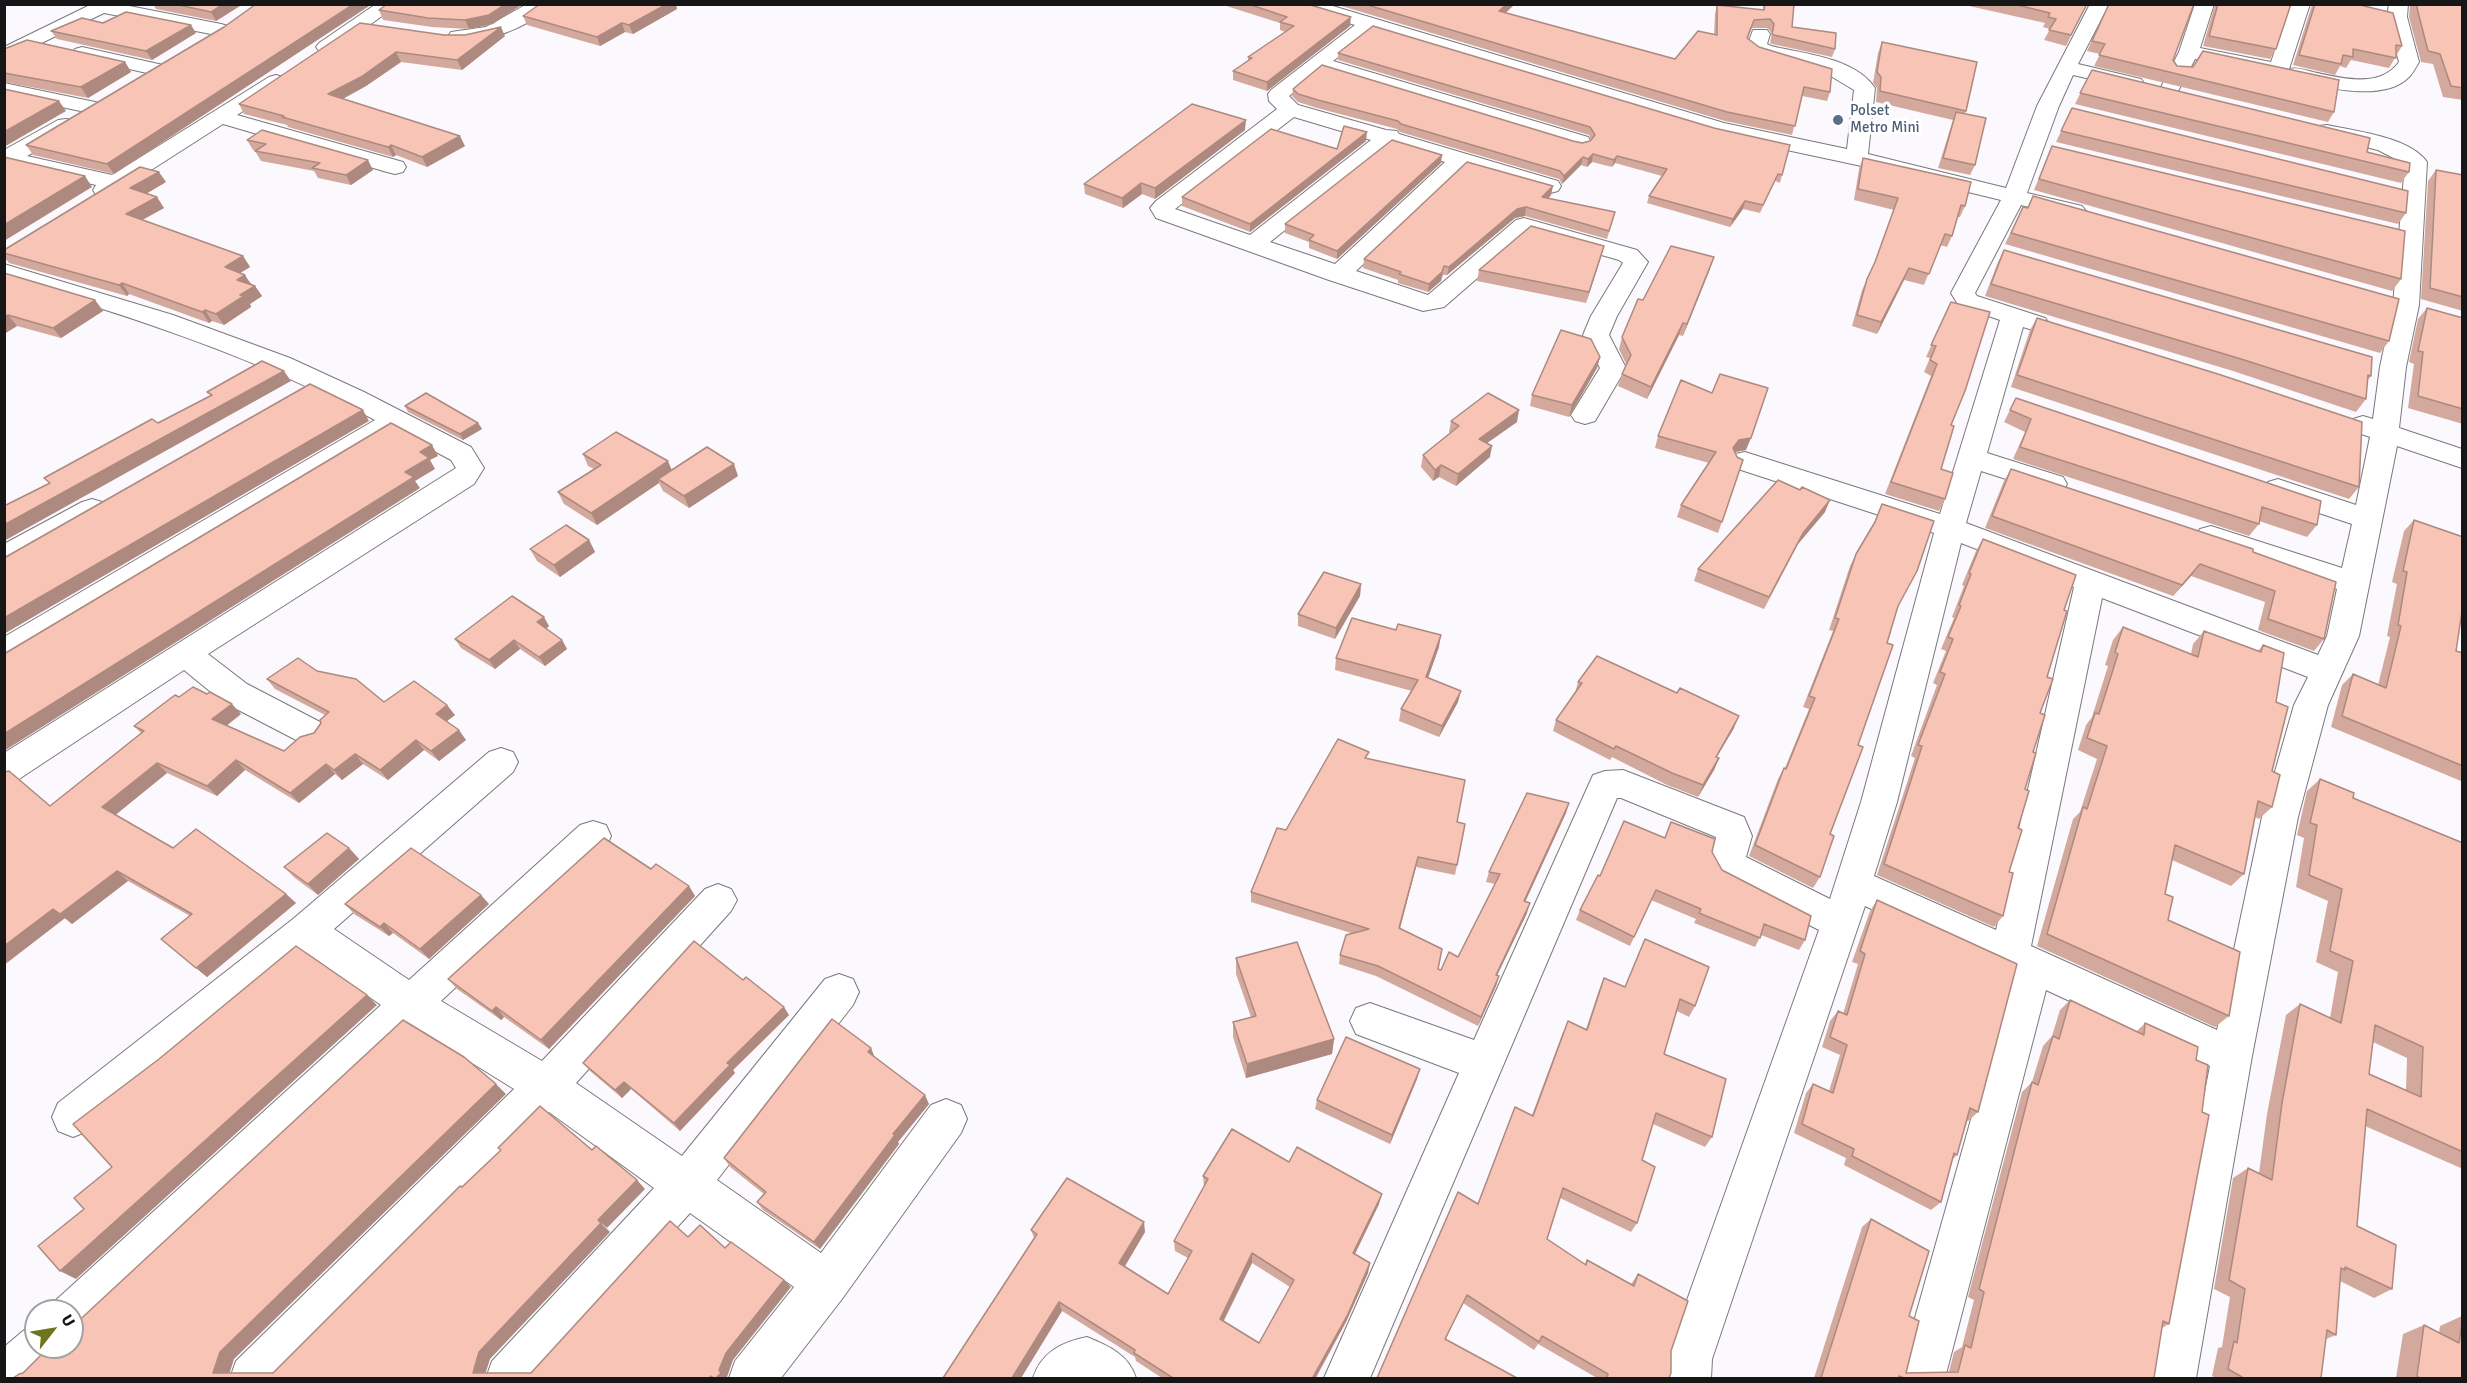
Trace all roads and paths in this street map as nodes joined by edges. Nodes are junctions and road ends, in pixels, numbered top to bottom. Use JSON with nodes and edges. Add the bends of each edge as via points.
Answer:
{"nodes":[{"id":1,"x":390,"y":4,"type":"edge"},
{"id":2,"x":541,"y":4,"type":"edge"},
{"id":3,"x":1304,"y":4,"type":"edge"},
{"id":4,"x":2100,"y":4,"type":"edge"},
{"id":5,"x":2205,"y":4,"type":"edge"},
{"id":6,"x":2301,"y":4,"type":"edge"},
{"id":7,"x":105,"y":6,"type":"edge"},
{"id":8,"x":2398,"y":11,"type":"edge"},
{"id":9,"x":2377,"y":13,"type":"edge"},
{"id":10,"x":1367,"y":14,"type":"edge"},
{"id":11,"x":362,"y":24,"type":"junction"},
{"id":12,"x":385,"y":27,"type":"edge"},
{"id":13,"x":1760,"y":34,"type":"edge"},
{"id":14,"x":442,"y":35,"type":"edge"},
{"id":15,"x":33,"y":42,"type":"junction"},
{"id":16,"x":193,"y":47,"type":"edge"},
{"id":17,"x":2189,"y":52,"type":"junction"},
{"id":18,"x":4,"y":54,"type":"edge"},
{"id":19,"x":175,"y":58,"type":"edge"},
{"id":20,"x":1318,"y":63,"type":"junction"},
{"id":21,"x":2066,"y":67,"type":"junction"},
{"id":22,"x":156,"y":69,"type":"junction"},
{"id":23,"x":2278,"y":70,"type":"junction"},
{"id":24,"x":4,"y":89,"type":"edge"},
{"id":25,"x":2169,"y":91,"type":"junction"},
{"id":26,"x":112,"y":97,"type":"junction"},
{"id":27,"x":2192,"y":97,"type":"edge"},
{"id":28,"x":2048,"y":106,"type":"junction"},
{"id":29,"x":1292,"y":109,"type":"junction"},
{"id":30,"x":2071,"y":112,"type":"edge"},
{"id":31,"x":222,"y":117,"type":"junction"},
{"id":32,"x":2302,"y":125,"type":"edge"},
{"id":33,"x":1389,"y":136,"type":"junction"},
{"id":34,"x":1580,"y":142,"type":"edge"},
{"id":35,"x":2033,"y":146,"type":"junction"},
{"id":36,"x":2056,"y":152,"type":"edge"},
{"id":37,"x":6,"y":158,"type":"edge"},
{"id":38,"x":1857,"y":158,"type":"junction"},
{"id":39,"x":1461,"y":159,"type":"junction"},
{"id":40,"x":395,"y":167,"type":"dead end"},
{"id":41,"x":116,"y":183,"type":"junction"},
{"id":42,"x":1550,"y":186,"type":"edge"},
{"id":43,"x":2391,"y":191,"type":"edge"},
{"id":44,"x":2015,"y":195,"type":"junction"},
{"id":45,"x":2414,"y":196,"type":"junction"},
{"id":46,"x":88,"y":201,"type":"edge"},
{"id":47,"x":2092,"y":216,"type":"edge"},
{"id":48,"x":1253,"y":244,"type":"junction"},
{"id":49,"x":8,"y":258,"type":"edge"},
{"id":50,"x":1338,"y":275,"type":"junction"},
{"id":51,"x":2012,"y":326,"type":"junction"},
{"id":52,"x":2051,"y":338,"type":"edge"},
{"id":53,"x":318,"y":380,"type":"junction"},
{"id":54,"x":287,"y":398,"type":"edge"},
{"id":55,"x":1585,"y":416,"type":"dead end"},
{"id":56,"x":396,"y":420,"type":"junction"},
{"id":57,"x":2340,"y":428,"type":"edge"},
{"id":58,"x":2383,"y":441,"type":"junction"},
{"id":59,"x":1972,"y":458,"type":"junction"},
{"id":60,"x":2463,"y":459,"type":"edge"},
{"id":61,"x":1745,"y":461,"type":"edge"},
{"id":62,"x":2463,"y":479,"type":"edge"},
{"id":63,"x":2257,"y":482,"type":"edge"},
{"id":64,"x":2073,"y":491,"type":"edge"},
{"id":65,"x":116,"y":495,"type":"edge"},
{"id":66,"x":2368,"y":519,"type":"junction"},
{"id":67,"x":1950,"y":528,"type":"junction"},
{"id":68,"x":2186,"y":528,"type":"edge"},
{"id":69,"x":4,"y":558,"type":"edge"},
{"id":70,"x":2090,"y":582,"type":"junction"},
{"id":71,"x":2354,"y":583,"type":"junction"},
{"id":72,"x":4,"y":653,"type":"edge"},
{"id":73,"x":185,"y":653,"type":"junction"},
{"id":74,"x":2328,"y":671,"type":"junction"},
{"id":75,"x":310,"y":732,"type":"edge"},
{"id":76,"x":501,"y":762,"type":"dead end"},
{"id":77,"x":4,"y":771,"type":"edge"},
{"id":78,"x":593,"y":836,"type":"dead end"},
{"id":79,"x":1853,"y":883,"type":"junction"},
{"id":80,"x":718,"y":900,"type":"dead end"},
{"id":81,"x":1841,"y":923,"type":"junction"},
{"id":82,"x":306,"y":931,"type":"junction"},
{"id":83,"x":2021,"y":960,"type":"junction"},
{"id":84,"x":839,"y":992,"type":"dead end"},
{"id":85,"x":410,"y":1003,"type":"junction"},
{"id":86,"x":1370,"y":1021,"type":"dead end"},
{"id":87,"x":2232,"y":1056,"type":"junction"},
{"id":88,"x":1483,"y":1064,"type":"junction"},
{"id":89,"x":546,"y":1086,"type":"junction"},
{"id":90,"x":73,"y":1117,"type":"dead end"},
{"id":91,"x":946,"y":1119,"type":"dead end"},
{"id":92,"x":687,"y":1184,"type":"junction"},
{"id":93,"x":826,"y":1283,"type":"junction"},
{"id":94,"x":84,"y":1305,"type":"edge"},
{"id":95,"x":26,"y":1359,"type":"edge"},
{"id":96,"x":5,"y":1378,"type":"edge"},
{"id":97,"x":253,"y":1378,"type":"edge"},
{"id":98,"x":509,"y":1378,"type":"edge"},
{"id":99,"x":752,"y":1378,"type":"edge"},
{"id":100,"x":1056,"y":1378,"type":"edge"},
{"id":101,"x":1113,"y":1378,"type":"edge"},
{"id":102,"x":1347,"y":1378,"type":"edge"},
{"id":103,"x":1688,"y":1378,"type":"edge"},
{"id":104,"x":1921,"y":1378,"type":"edge"},
{"id":105,"x":2173,"y":1378,"type":"edge"}],
"edges":[{"from":1,"to":11,"type":"street"},
{"from":2,"to":14,"type":"street","via":[[492,33]]},
{"from":3,"to":10,"type":"street","via":[[1347,17]]},
{"from":4,"to":21,"type":"street"},
{"from":5,"to":17,"type":"street"},
{"from":6,"to":23,"type":"street"},
{"from":7,"to":15,"type":"street"},
{"from":7,"to":16,"type":"street","via":[[229,25]]},
{"from":8,"to":9,"type":"street"},
{"from":8,"to":23,"type":"street","via":[[2409,62],[2390,81],[2349,85]]},
{"from":10,"to":20,"type":"street"},
{"from":10,"to":38,"type":"street","via":[[1720,129]]},
{"from":11,"to":12,"type":"street"},
{"from":11,"to":31,"type":"street"},
{"from":13,"to":38,"type":"street","via":[[1757,46],[1764,50],[1838,70],[1865,88]]},
{"from":15,"to":18,"type":"street"},
{"from":15,"to":22,"type":"street"},
{"from":17,"to":23,"type":"street"},
{"from":17,"to":25,"type":"street"},
{"from":19,"to":22,"type":"street"},
{"from":20,"to":29,"type":"street","via":[[1278,94],[1279,101]]},
{"from":20,"to":34,"type":"street"},
{"from":21,"to":25,"type":"street"},
{"from":21,"to":28,"type":"street"},
{"from":22,"to":26,"type":"street"},
{"from":24,"to":26,"type":"street"},
{"from":25,"to":27,"type":"street"},
{"from":26,"to":37,"type":"street"},
{"from":28,"to":30,"type":"street"},
{"from":28,"to":35,"type":"street"},
{"from":29,"to":33,"type":"street"},
{"from":29,"to":48,"type":"street","via":[[1162,208],[1167,215]]},
{"from":31,"to":40,"type":"street"},
{"from":31,"to":41,"type":"street"},
{"from":32,"to":45,"type":"street","via":[[2408,154],[2416,162]]},
{"from":33,"to":39,"type":"street"},
{"from":33,"to":48,"type":"street"},
{"from":35,"to":36,"type":"street"},
{"from":35,"to":44,"type":"street"},
{"from":37,"to":41,"type":"street"},
{"from":38,"to":44,"type":"street"},
{"from":39,"to":42,"type":"street"},
{"from":39,"to":50,"type":"street"},
{"from":41,"to":46,"type":"street"},
{"from":43,"to":45,"type":"street"},
{"from":44,"to":47,"type":"street"},
{"from":44,"to":51,"type":"street","via":[[1999,252],[1963,293],[1968,301]]},
{"from":45,"to":58,"type":"street","via":[[2398,233],[2406,305],[2381,364]]},
{"from":48,"to":50,"type":"street"},
{"from":49,"to":53,"type":"street"},
{"from":50,"to":55,"type":"street","via":[[1423,303],[1435,302],[1524,225],[1628,255],[1636,262],[1596,335],[1613,368]]},
{"from":51,"to":52,"type":"street"},
{"from":51,"to":59,"type":"street","via":[[2003,397]]},
{"from":53,"to":54,"type":"street"},
{"from":53,"to":56,"type":"street"},
{"from":56,"to":72,"type":"street"},
{"from":56,"to":73,"type":"street","via":[[461,454],[470,468],[464,477]]},
{"from":57,"to":58,"type":"street"},
{"from":58,"to":60,"type":"street"},
{"from":58,"to":62,"type":"street"},
{"from":58,"to":66,"type":"street"},
{"from":59,"to":64,"type":"street"},
{"from":59,"to":67,"type":"street"},
{"from":61,"to":67,"type":"street"},
{"from":63,"to":66,"type":"street"},
{"from":65,"to":69,"type":"street"},
{"from":66,"to":71,"type":"street"},
{"from":67,"to":70,"type":"street"},
{"from":67,"to":79,"type":"street","via":[[1879,802]]},
{"from":68,"to":71,"type":"street"},
{"from":70,"to":74,"type":"street"},
{"from":70,"to":83,"type":"street"},
{"from":71,"to":74,"type":"street","via":[[2343,636]]},
{"from":73,"to":75,"type":"street","via":[[235,693]]},
{"from":73,"to":77,"type":"street"},
{"from":74,"to":87,"type":"street","via":[[2311,705],[2280,817]]},
{"from":76,"to":82,"type":"street"},
{"from":78,"to":85,"type":"street"},
{"from":79,"to":81,"type":"street"},
{"from":79,"to":83,"type":"street"},
{"from":80,"to":89,"type":"street"},
{"from":81,"to":88,"type":"street","via":[[1731,867],[1727,861],[1734,836],[1731,828],[1623,784],[1605,785]]},
{"from":81,"to":103,"type":"street","via":[[1689,1359]]},
{"from":82,"to":85,"type":"street"},
{"from":82,"to":90,"type":"street"},
{"from":83,"to":87,"type":"street"},
{"from":83,"to":104,"type":"street"},
{"from":84,"to":92,"type":"street"},
{"from":85,"to":89,"type":"street"},
{"from":85,"to":94,"type":"street"},
{"from":86,"to":88,"type":"street"},
{"from":87,"to":105,"type":"street"},
{"from":88,"to":102,"type":"street"},
{"from":89,"to":92,"type":"street"},
{"from":89,"to":97,"type":"street"},
{"from":91,"to":93,"type":"street"},
{"from":92,"to":93,"type":"street"},
{"from":92,"to":98,"type":"street"},
{"from":93,"to":99,"type":"street"},
{"from":95,"to":96,"type":"street"},
{"from":100,"to":101,"type":"street","via":[[1072,1363],[1087,1360]]}]}
